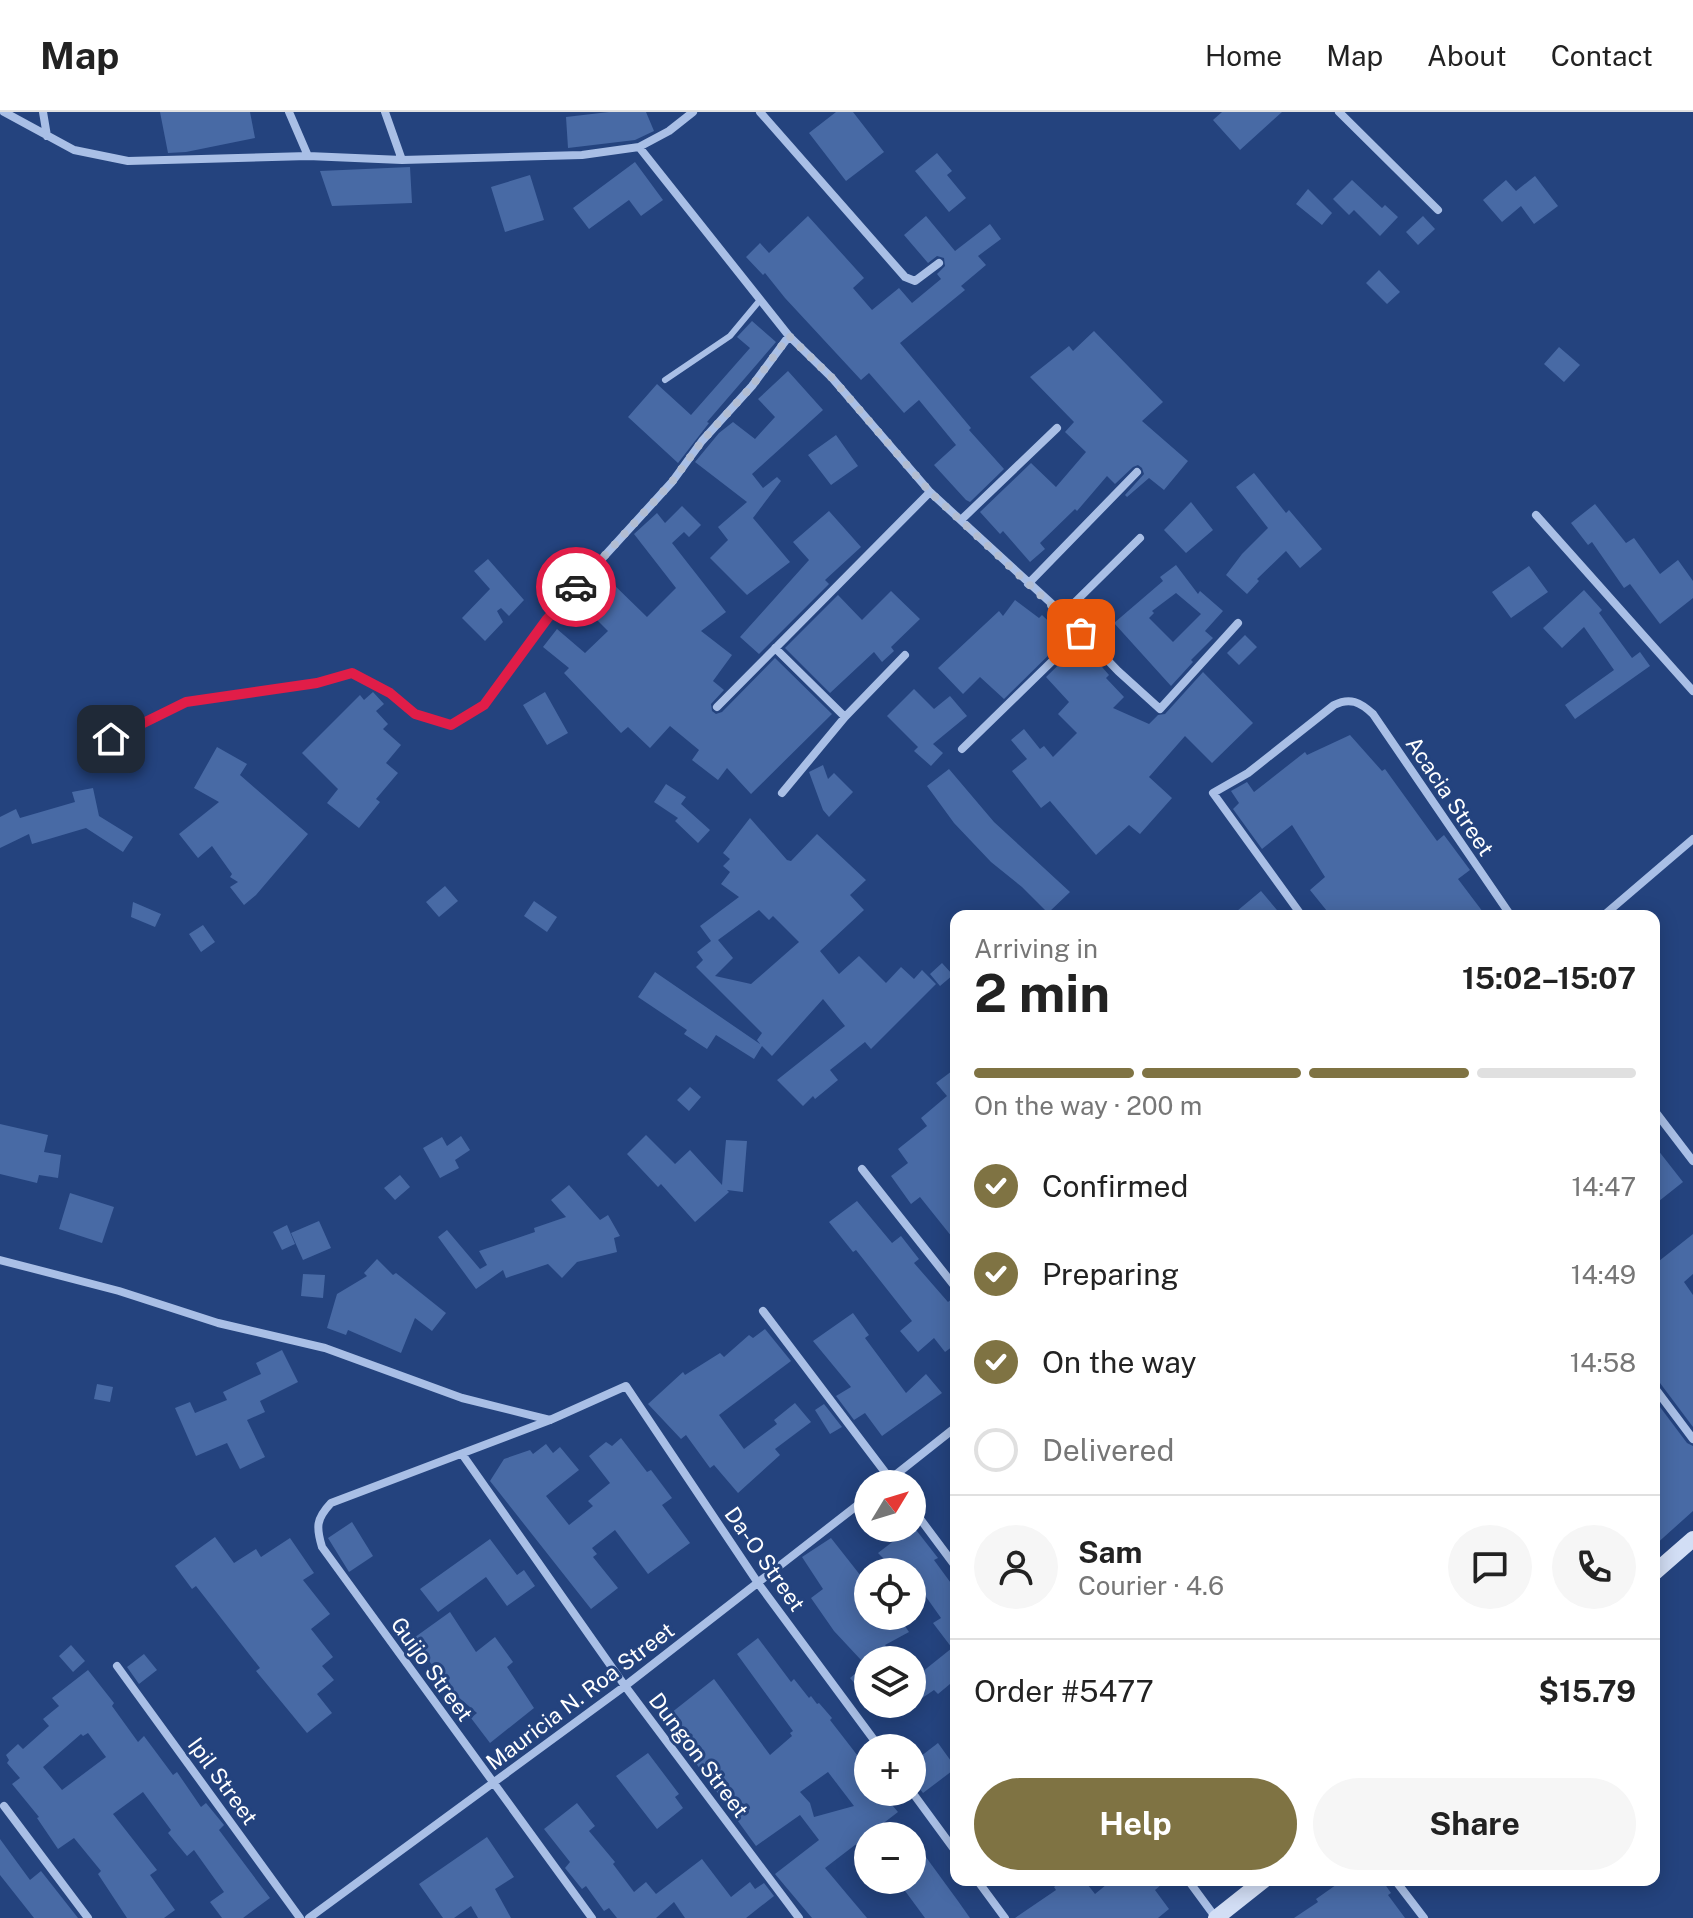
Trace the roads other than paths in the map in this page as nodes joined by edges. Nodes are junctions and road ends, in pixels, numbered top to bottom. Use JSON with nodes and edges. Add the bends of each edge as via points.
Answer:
{"nodes":[{"id":1,"x":4,"y":112,"type":"edge"},
{"id":2,"x":43,"y":112,"type":"edge"},
{"id":3,"x":289,"y":112,"type":"edge"},
{"id":4,"x":385,"y":112,"type":"edge"},
{"id":5,"x":693,"y":112,"type":"edge"},
{"id":6,"x":760,"y":112,"type":"edge"},
{"id":7,"x":1339,"y":112,"type":"edge"},
{"id":8,"x":47,"y":136,"type":"junction"},
{"id":9,"x":639,"y":147,"type":"junction"},
{"id":10,"x":308,"y":156,"type":"junction"},
{"id":11,"x":402,"y":160,"type":"junction"},
{"id":12,"x":1438,"y":210,"type":"dead end"},
{"id":13,"x":939,"y":263,"type":"dead end"},
{"id":14,"x":760,"y":300,"type":"junction"},
{"id":15,"x":789,"y":336,"type":"junction"},
{"id":16,"x":665,"y":380,"type":"dead end"},
{"id":17,"x":1057,"y":428,"type":"dead end"},
{"id":18,"x":1137,"y":472,"type":"dead end"},
{"id":19,"x":930,"y":492,"type":"junction"},
{"id":20,"x":1536,"y":515,"type":"dead end"},
{"id":21,"x":961,"y":520,"type":"junction"},
{"id":22,"x":1140,"y":538,"type":"dead end"},
{"id":23,"x":1028,"y":584,"type":"junction"},
{"id":24,"x":1063,"y":614,"type":"junction"},
{"id":25,"x":1238,"y":623,"type":"dead end"},
{"id":26,"x":1081,"y":633,"type":"junction"},
{"id":27,"x":775,"y":648,"type":"junction"},
{"id":28,"x":905,"y":655,"type":"dead end"},
{"id":29,"x":1693,"y":691,"type":"edge"},
{"id":30,"x":717,"y":707,"type":"dead end"},
{"id":31,"x":845,"y":717,"type":"junction"},
{"id":32,"x":111,"y":739,"type":"dead end"},
{"id":33,"x":962,"y":749,"type":"dead end"},
{"id":34,"x":782,"y":793,"type":"dead end"},
{"id":35,"x":1693,"y":839,"type":"edge"},
{"id":36,"x":1298,"y":910,"type":"edge"},
{"id":37,"x":1507,"y":910,"type":"edge"},
{"id":38,"x":1610,"y":910,"type":"edge"},
{"id":39,"x":1660,"y":1118,"type":"edge"},
{"id":40,"x":1693,"y":1161,"type":"edge"},
{"id":41,"x":862,"y":1169,"type":"dead end"},
{"id":42,"x":0,"y":1260,"type":"edge"},
{"id":43,"x":950,"y":1280,"type":"edge"},
{"id":44,"x":763,"y":1311,"type":"dead end"},
{"id":45,"x":1660,"y":1395,"type":"edge"},
{"id":46,"x":550,"y":1420,"type":"junction"},
{"id":47,"x":950,"y":1432,"type":"edge"},
{"id":48,"x":1693,"y":1439,"type":"edge"},
{"id":49,"x":462,"y":1454,"type":"junction"},
{"id":50,"x":881,"y":1470,"type":"edge"},
{"id":51,"x":904,"y":1470,"type":"edge"},
{"id":52,"x":854,"y":1508,"type":"edge"},
{"id":53,"x":926,"y":1527,"type":"edge"},
{"id":54,"x":1693,"y":1539,"type":"edge"},
{"id":55,"x":950,"y":1559,"type":"edge"},
{"id":56,"x":1660,"y":1568,"type":"edge"},
{"id":57,"x":758,"y":1583,"type":"junction"},
{"id":58,"x":117,"y":1666,"type":"dead end"},
{"id":59,"x":625,"y":1686,"type":"junction"},
{"id":60,"x":870,"y":1734,"type":"edge"},
{"id":61,"x":492,"y":1783,"type":"junction"},
{"id":62,"x":4,"y":1806,"type":"dead end"},
{"id":63,"x":922,"y":1806,"type":"edge"},
{"id":64,"x":950,"y":1844,"type":"edge"},
{"id":65,"x":981,"y":1886,"type":"edge"},
{"id":66,"x":1192,"y":1886,"type":"edge"},
{"id":67,"x":1256,"y":1886,"type":"edge"},
{"id":68,"x":1400,"y":1886,"type":"edge"},
{"id":69,"x":88,"y":1918,"type":"edge"},
{"id":70,"x":300,"y":1918,"type":"edge"},
{"id":71,"x":309,"y":1918,"type":"edge"},
{"id":72,"x":592,"y":1918,"type":"edge"},
{"id":73,"x":799,"y":1918,"type":"edge"},
{"id":74,"x":1005,"y":1918,"type":"edge"},
{"id":75,"x":1216,"y":1918,"type":"edge"},
{"id":76,"x":1424,"y":1918,"type":"edge"}],
"edges":[{"from":1,"to":8,"type":"street"},
{"from":2,"to":8,"type":"street"},
{"from":3,"to":10,"type":"street"},
{"from":4,"to":11,"type":"street"},
{"from":5,"to":9,"type":"street"},
{"from":6,"to":13,"type":"street","via":[[905,277],[915,281]]},
{"from":7,"to":12,"type":"street"},
{"from":8,"to":10,"type":"street","via":[[74,150],[128,161]]},
{"from":9,"to":11,"type":"street","via":[[582,155]]},
{"from":9,"to":14,"type":"street"},
{"from":10,"to":11,"type":"street"},
{"from":14,"to":15,"type":"street"},
{"from":14,"to":16,"type":"lane","via":[[730,336]]},
{"from":15,"to":19,"type":"street"},
{"from":15,"to":32,"type":"street","via":[[672,482],[547,619],[484,705],[451,725],[415,714],[352,673],[186,702]]},
{"from":17,"to":21,"type":"street"},
{"from":18,"to":23,"type":"street"},
{"from":19,"to":21,"type":"street"},
{"from":19,"to":27,"type":"street"},
{"from":20,"to":29,"type":"street"},
{"from":21,"to":23,"type":"street"},
{"from":22,"to":24,"type":"street"},
{"from":23,"to":24,"type":"street"},
{"from":24,"to":26,"type":"street"},
{"from":25,"to":26,"type":"street","via":[[1160,709]]},
{"from":26,"to":33,"type":"street"},
{"from":27,"to":30,"type":"street"},
{"from":27,"to":31,"type":"street"},
{"from":28,"to":31,"type":"street"},
{"from":31,"to":34,"type":"street"},
{"from":35,"to":38,"type":"street"},
{"from":36,"to":37,"type":"street","name":"Acacia Street","via":[[1213,793],[1248,773],[1343,700],[1355,701],[1373,714]]},
{"from":39,"to":40,"type":"street"},
{"from":41,"to":43,"type":"street"},
{"from":42,"to":46,"type":"street","via":[[325,1348],[462,1398]]},
{"from":44,"to":50,"type":"street"},
{"from":45,"to":48,"type":"street"},
{"from":46,"to":49,"type":"street"},
{"from":46,"to":57,"type":"street","name":"Da-O Street","via":[[626,1386]]},
{"from":47,"to":51,"type":"street"},
{"from":49,"to":59,"type":"street","name":"Dungon Street"},
{"from":49,"to":61,"type":"street","name":"Guijo Street","via":[[331,1503],[316,1528],[322,1547]]},
{"from":52,"to":57,"type":"street","name":"Mauricia N. Roa Street"},
{"from":53,"to":55,"type":"street"},
{"from":54,"to":56,"type":"street"},
{"from":57,"to":59,"type":"street","name":"Mauricia N. Roa Street"},
{"from":57,"to":60,"type":"street","name":"Da-O Street"},
{"from":58,"to":70,"type":"street","name":"Ipil Street"},
{"from":59,"to":61,"type":"street","name":"Mauricia N. Roa Street"},
{"from":59,"to":73,"type":"street","name":"Dungon Street"},
{"from":61,"to":71,"type":"street","name":"Mauricia N. Roa Street"},
{"from":61,"to":72,"type":"street","name":"Guijo Street"},
{"from":62,"to":69,"type":"street"},
{"from":63,"to":64,"type":"street"},
{"from":65,"to":74,"type":"street"},
{"from":66,"to":75,"type":"street"},
{"from":67,"to":75,"type":"street"},
{"from":68,"to":76,"type":"street"}]}
